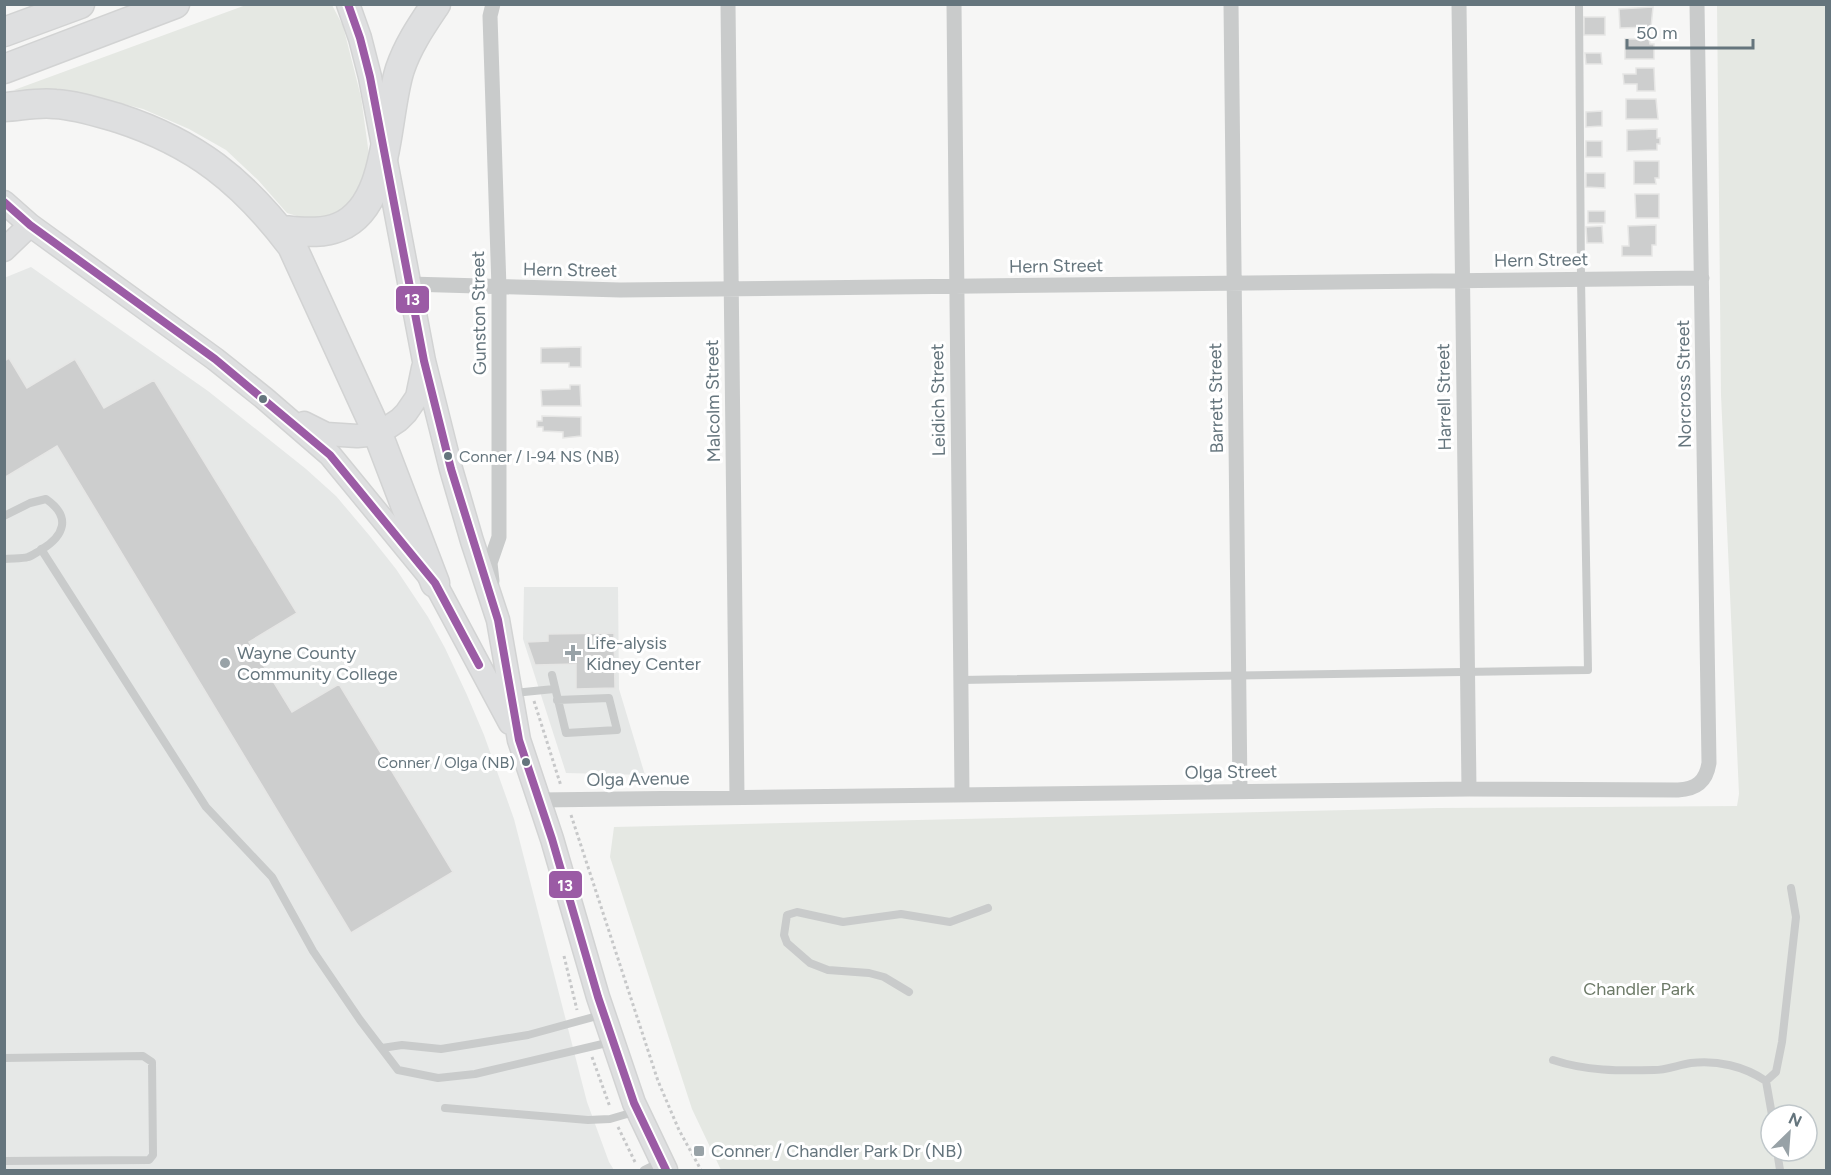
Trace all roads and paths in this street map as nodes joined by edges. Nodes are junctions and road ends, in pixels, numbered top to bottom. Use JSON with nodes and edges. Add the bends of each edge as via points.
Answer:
{"nodes":[{"id":1,"x":80,"y":4,"type":"edge"},
{"id":2,"x":175,"y":4,"type":"edge"},
{"id":3,"x":348,"y":4,"type":"edge"},
{"id":4,"x":436,"y":4,"type":"edge"},
{"id":5,"x":493,"y":4,"type":"edge"},
{"id":6,"x":728,"y":4,"type":"edge"},
{"id":7,"x":954,"y":4,"type":"edge"},
{"id":8,"x":1231,"y":4,"type":"edge"},
{"id":9,"x":1459,"y":4,"type":"edge"},
{"id":10,"x":1579,"y":4,"type":"edge"},
{"id":11,"x":1697,"y":4,"type":"edge"},
{"id":12,"x":4,"y":32,"type":"edge"},
{"id":13,"x":4,"y":69,"type":"edge"},
{"id":14,"x":4,"y":107,"type":"edge"},
{"id":15,"x":385,"y":154,"type":"junction"},
{"id":16,"x":4,"y":202,"type":"edge"},
{"id":17,"x":30,"y":225,"type":"junction"},
{"id":18,"x":280,"y":230,"type":"junction"},
{"id":19,"x":4,"y":249,"type":"edge"},
{"id":20,"x":1702,"y":278,"type":"junction"},
{"id":21,"x":1581,"y":279,"type":"junction"},
{"id":22,"x":1462,"y":280,"type":"junction"},
{"id":23,"x":409,"y":284,"type":"junction"},
{"id":24,"x":1234,"y":284,"type":"junction"},
{"id":25,"x":956,"y":286,"type":"junction"},
{"id":26,"x":499,"y":288,"type":"junction"},
{"id":27,"x":732,"y":289,"type":"junction"},
{"id":28,"x":424,"y":361,"type":"junction"},
{"id":29,"x":264,"y":398,"type":"junction"},
{"id":30,"x":378,"y":434,"type":"junction"},
{"id":31,"x":4,"y":516,"type":"edge"},
{"id":32,"x":41,"y":549,"type":"junction"},
{"id":33,"x":4,"y":559,"type":"edge"},
{"id":34,"x":435,"y":583,"type":"junction"},
{"id":35,"x":498,"y":620,"type":"junction"},
{"id":36,"x":1467,"y":673,"type":"junction"},
{"id":37,"x":552,"y":675,"type":"dead end"},
{"id":38,"x":1239,"y":675,"type":"junction"},
{"id":39,"x":961,"y":680,"type":"junction"},
{"id":40,"x":554,"y":689,"type":"junction"},
{"id":41,"x":521,"y":692,"type":"junction"},
{"id":42,"x":557,"y":700,"type":"junction"},
{"id":43,"x":519,"y":740,"type":"junction"},
{"id":44,"x":1709,"y":763,"type":"joint"},
{"id":45,"x":1469,"y":789,"type":"junction"},
{"id":46,"x":1240,"y":792,"type":"junction"},
{"id":47,"x":962,"y":794,"type":"junction"},
{"id":48,"x":737,"y":797,"type":"junction"},
{"id":49,"x":539,"y":800,"type":"junction"},
{"id":50,"x":566,"y":800,"type":"junction"},
{"id":51,"x":1791,"y":888,"type":"dead end"},
{"id":52,"x":988,"y":908,"type":"dead end"},
{"id":53,"x":564,"y":955,"type":"dead end"},
{"id":54,"x":909,"y":992,"type":"dead end"},
{"id":55,"x":604,"y":1014,"type":"junction"},
{"id":56,"x":580,"y":1020,"type":"junction"},
{"id":57,"x":613,"y":1041,"type":"junction"},
{"id":58,"x":589,"y":1047,"type":"junction"},
{"id":59,"x":382,"y":1048,"type":"junction"},
{"id":60,"x":4,"y":1058,"type":"edge"},
{"id":61,"x":1553,"y":1060,"type":"dead end"},
{"id":62,"x":1766,"y":1081,"type":"junction"},
{"id":63,"x":1770,"y":1103,"type":"edge"},
{"id":64,"x":445,"y":1108,"type":"dead end"},
{"id":65,"x":637,"y":1111,"type":"junction"},
{"id":66,"x":614,"y":1118,"type":"junction"},
{"id":67,"x":4,"y":1161,"type":"edge"},
{"id":68,"x":657,"y":1167,"type":"edge"},
{"id":69,"x":639,"y":1170,"type":"edge"},
{"id":70,"x":701,"y":1170,"type":"edge"}],
"edges":[{"from":1,"to":12,"type":"highway"},
{"from":2,"to":13,"type":"highway"},
{"from":3,"to":15,"type":"main road","via":[[370,76]]},
{"from":4,"to":15,"type":"highway","via":[[414,36],[400,69]]},
{"from":5,"to":26,"type":"street","name":"Gunston Street","via":[[490,16]]},
{"from":6,"to":27,"type":"street","name":"Malcolm Street"},
{"from":7,"to":25,"type":"street","name":"Leidich Street"},
{"from":8,"to":24,"type":"street","name":"Barrett Street"},
{"from":9,"to":22,"type":"street","name":"Harrell Street"},
{"from":10,"to":21,"type":"lane"},
{"from":11,"to":20,"type":"street","name":"Norcross Street"},
{"from":14,"to":18,"type":"highway","via":[[54,104],[94,111],[177,141],[236,183]]},
{"from":15,"to":18,"type":"highway","via":[[369,202],[358,215],[328,230]]},
{"from":15,"to":23,"type":"main road"},
{"from":16,"to":17,"type":"main road"},
{"from":17,"to":19,"type":"main road"},
{"from":17,"to":29,"type":"main road"},
{"from":18,"to":30,"type":"highway","via":[[292,246]]},
{"from":20,"to":21,"type":"street","name":"Hern Street"},
{"from":20,"to":44,"type":"street","name":"Norcross Street"},
{"from":21,"to":22,"type":"street","name":"Hern Street"},
{"from":21,"to":36,"type":"lane","via":[[1588,670]]},
{"from":22,"to":24,"type":"street","name":"Hern Street"},
{"from":22,"to":36,"type":"street","name":"Harrell Street"},
{"from":23,"to":26,"type":"street","name":"Hern Street"},
{"from":23,"to":28,"type":"main road"},
{"from":24,"to":25,"type":"street","name":"Hern Street"},
{"from":24,"to":38,"type":"street","name":"Barrett Street"},
{"from":25,"to":27,"type":"street","name":"Hern Street"},
{"from":25,"to":39,"type":"street","name":"Leidich Street"},
{"from":26,"to":27,"type":"street","name":"Hern Street"},
{"from":26,"to":35,"type":"street","name":"Gunston Street","via":[[499,537],[490,563]]},
{"from":27,"to":48,"type":"street","name":"Malcolm Street"},
{"from":28,"to":30,"type":"main road","via":[[417,397],[399,420]]},
{"from":28,"to":35,"type":"main road","via":[[469,531]]},
{"from":29,"to":30,"type":"main road","via":[[326,434]]},
{"from":29,"to":34,"type":"main road","via":[[330,455]]},
{"from":30,"to":34,"type":"highway"},
{"from":31,"to":32,"type":"lane","via":[[30,502],[46,500],[56,506],[62,516],[62,529],[54,542]]},
{"from":32,"to":33,"type":"lane","via":[[28,557]]},
{"from":32,"to":59,"type":"lane","via":[[206,807],[272,877],[313,951]]},
{"from":34,"to":43,"type":"main road"},
{"from":35,"to":41,"type":"main road"},
{"from":36,"to":38,"type":"lane"},
{"from":36,"to":45,"type":"street","name":"Harrell Street"},
{"from":37,"to":40,"type":"lane"},
{"from":38,"to":39,"type":"lane"},
{"from":38,"to":46,"type":"street","name":"Barrett Street"},
{"from":39,"to":47,"type":"street","name":"Leidich Street"},
{"from":40,"to":41,"type":"lane"},
{"from":40,"to":42,"type":"lane"},
{"from":41,"to":43,"type":"main road"},
{"from":41,"to":50,"type":"path"},
{"from":42,"to":42,"type":"lane","via":[[567,733],[617,730],[609,698]]},
{"from":43,"to":49,"type":"main road"},
{"from":44,"to":45,"type":"street","name":"Olga Street","via":[[1706,777],[1691,789]]},
{"from":45,"to":46,"type":"street","name":"Olga Street"},
{"from":46,"to":47,"type":"street","name":"Olga Street"},
{"from":47,"to":48,"type":"street","name":"Olga Street"},
{"from":48,"to":50,"type":"street","name":"Olga Avenue"},
{"from":49,"to":50,"type":"street","name":"Olga Avenue"},
{"from":49,"to":55,"type":"main road"},
{"from":50,"to":70,"type":"path","via":[[658,1081]]},
{"from":51,"to":62,"type":"lane","via":[[1796,916],[1782,1042],[1776,1072]]},
{"from":52,"to":54,"type":"lane","via":[[950,922],[901,914],[843,922],[797,912],[787,915],[787,943],[810,963],[828,970],[884,977]]},
{"from":53,"to":56,"type":"path"},
{"from":55,"to":56,"type":"lane"},
{"from":55,"to":57,"type":"main road"},
{"from":56,"to":59,"type":"lane","via":[[528,1035],[441,1049],[402,1045]]},
{"from":57,"to":58,"type":"lane"},
{"from":57,"to":65,"type":"main road"},
{"from":58,"to":59,"type":"lane","via":[[475,1074],[438,1078],[398,1070]]},
{"from":58,"to":66,"type":"path"},
{"from":60,"to":67,"type":"lane","via":[[148,1058],[152,1062],[153,1155],[149,1160]]},
{"from":61,"to":62,"type":"lane","via":[[1576,1068],[1608,1070],[1725,1064]]},
{"from":62,"to":63,"type":"lane"},
{"from":64,"to":66,"type":"lane","via":[[588,1120]]},
{"from":65,"to":66,"type":"lane"},
{"from":65,"to":68,"type":"main road"},
{"from":66,"to":69,"type":"path"}]}
